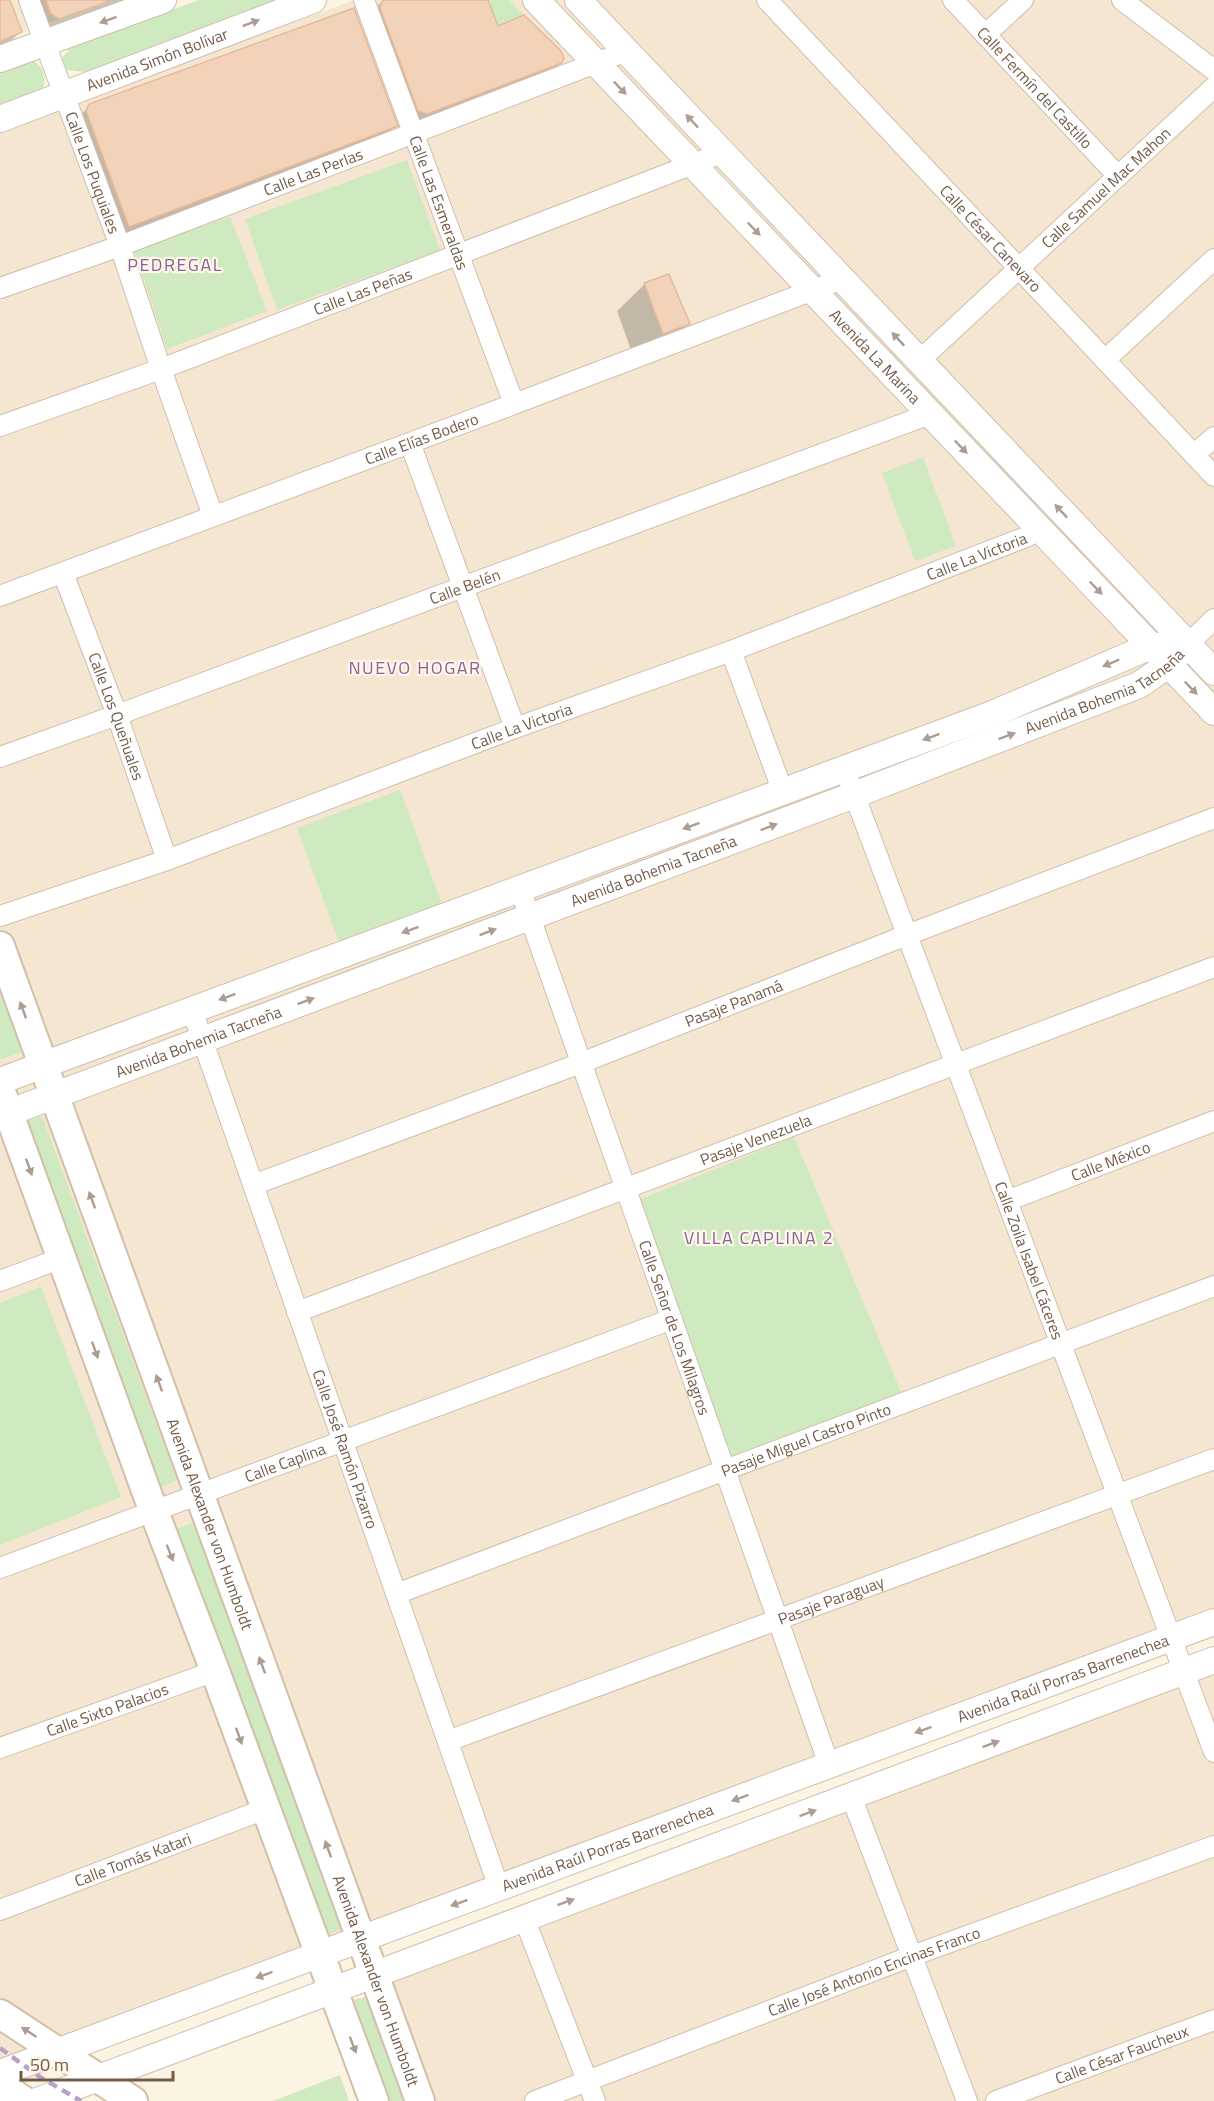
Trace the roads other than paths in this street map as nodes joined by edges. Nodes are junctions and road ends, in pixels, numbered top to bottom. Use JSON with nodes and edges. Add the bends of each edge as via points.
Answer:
{"nodes":[{"id":1,"x":29,"y":0,"type":"edge"},
{"id":2,"x":163,"y":0,"type":"edge"},
{"id":3,"x":313,"y":0,"type":"edge"},
{"id":4,"x":364,"y":0,"type":"edge"},
{"id":5,"x":536,"y":0,"type":"edge"},
{"id":6,"x":578,"y":0,"type":"edge"},
{"id":7,"x":767,"y":0,"type":"edge"},
{"id":8,"x":953,"y":0,"type":"edge"},
{"id":9,"x":1023,"y":0,"type":"edge"},
{"id":10,"x":1127,"y":1,"type":"edge"},
{"id":11,"x":986,"y":35,"type":"junction"},
{"id":12,"x":45,"y":43,"type":"junction"},
{"id":13,"x":627,"y":51,"type":"junction"},
{"id":14,"x":0,"y":59,"type":"edge"},
{"id":15,"x":596,"y":62,"type":"junction"},
{"id":16,"x":1214,"y":70,"type":"edge"},
{"id":17,"x":1214,"y":87,"type":"edge"},
{"id":18,"x":64,"y":94,"type":"junction"},
{"id":19,"x":0,"y":119,"type":"edge"},
{"id":20,"x":413,"y":132,"type":"junction"},
{"id":21,"x":722,"y":153,"type":"junction"},
{"id":22,"x":693,"y":165,"type":"junction"},
{"id":23,"x":1118,"y":176,"type":"junction"},
{"id":24,"x":120,"y":246,"type":"junction"},
{"id":25,"x":458,"y":254,"type":"junction"},
{"id":26,"x":1214,"y":259,"type":"edge"},
{"id":27,"x":1019,"y":268,"type":"junction"},
{"id":28,"x":842,"y":279,"type":"junction"},
{"id":29,"x":0,"y":288,"type":"edge"},
{"id":30,"x":813,"y":291,"type":"junction"},
{"id":31,"x":1105,"y":360,"type":"junction"},
{"id":32,"x":919,"y":361,"type":"junction"},
{"id":33,"x":161,"y":369,"type":"junction"},
{"id":34,"x":514,"y":404,"type":"junction"},
{"id":35,"x":930,"y":414,"type":"junction"},
{"id":36,"x":0,"y":426,"type":"edge"},
{"id":37,"x":1214,"y":437,"type":"edge"},
{"id":38,"x":410,"y":443,"type":"junction"},
{"id":39,"x":1194,"y":455,"type":"junction"},
{"id":40,"x":1214,"y":476,"type":"edge"},
{"id":41,"x":213,"y":516,"type":"junction"},
{"id":42,"x":1040,"y":529,"type":"junction"},
{"id":43,"x":63,"y":573,"type":"junction"},
{"id":44,"x":464,"y":587,"type":"junction"},
{"id":45,"x":0,"y":596,"type":"edge"},
{"id":46,"x":1214,"y":619,"type":"edge"},
{"id":47,"x":1187,"y":645,"type":"junction"},
{"id":48,"x":1151,"y":646,"type":"junction"},
{"id":49,"x":731,"y":651,"type":"junction"},
{"id":50,"x":1168,"y":664,"type":"junction"},
{"id":51,"x":1214,"y":672,"type":"edge"},
{"id":52,"x":1214,"y":712,"type":"edge"},
{"id":53,"x":117,"y":715,"type":"junction"},
{"id":54,"x":515,"y":728,"type":"junction"},
{"id":55,"x":0,"y":757,"type":"edge"},
{"id":56,"x":844,"y":769,"type":"junction"},
{"id":57,"x":783,"y":792,"type":"junction"},
{"id":58,"x":854,"y":795,"type":"junction"},
{"id":59,"x":1214,"y":818,"type":"edge"},
{"id":60,"x":167,"y":860,"type":"junction"},
{"id":61,"x":520,"y":889,"type":"junction"},
{"id":62,"x":0,"y":916,"type":"edge"},
{"id":63,"x":530,"y":916,"type":"junction"},
{"id":64,"x":907,"y":935,"type":"junction"},
{"id":65,"x":0,"y":946,"type":"edge"},
{"id":66,"x":1214,"y":968,"type":"edge"},
{"id":67,"x":192,"y":1010,"type":"junction"},
{"id":68,"x":202,"y":1040,"type":"junction"},
{"id":69,"x":582,"y":1063,"type":"junction"},
{"id":70,"x":956,"y":1064,"type":"junction"},
{"id":71,"x":43,"y":1065,"type":"junction"},
{"id":72,"x":0,"y":1081,"type":"edge"},
{"id":73,"x":54,"y":1095,"type":"junction"},
{"id":74,"x":3,"y":1105,"type":"edge"},
{"id":75,"x":1214,"y":1122,"type":"edge"},
{"id":76,"x":253,"y":1185,"type":"junction"},
{"id":77,"x":626,"y":1188,"type":"junction"},
{"id":78,"x":1007,"y":1201,"type":"junction"},
{"id":79,"x":62,"y":1258,"type":"junction"},
{"id":80,"x":0,"y":1281,"type":"edge"},
{"id":81,"x":1214,"y":1286,"type":"edge"},
{"id":82,"x":297,"y":1312,"type":"junction"},
{"id":83,"x":672,"y":1319,"type":"junction"},
{"id":84,"x":1060,"y":1344,"type":"junction"},
{"id":85,"x":343,"y":1441,"type":"junction"},
{"id":86,"x":1214,"y":1459,"type":"edge"},
{"id":87,"x":725,"y":1470,"type":"junction"},
{"id":88,"x":199,"y":1494,"type":"junction"},
{"id":89,"x":1117,"y":1495,"type":"junction"},
{"id":90,"x":154,"y":1511,"type":"junction"},
{"id":91,"x":0,"y":1568,"type":"edge"},
{"id":92,"x":396,"y":1594,"type":"junction"},
{"id":93,"x":778,"y":1619,"type":"junction"},
{"id":94,"x":1214,"y":1622,"type":"edge"},
{"id":95,"x":1171,"y":1638,"type":"junction"},
{"id":96,"x":1214,"y":1660,"type":"edge"},
{"id":97,"x":215,"y":1671,"type":"junction"},
{"id":98,"x":1184,"y":1672,"type":"junction"},
{"id":99,"x":448,"y":1741,"type":"junction"},
{"id":100,"x":0,"y":1748,"type":"edge"},
{"id":101,"x":1214,"y":1752,"type":"edge"},
{"id":102,"x":830,"y":1765,"type":"junction"},
{"id":103,"x":852,"y":1796,"type":"junction"},
{"id":104,"x":265,"y":1809,"type":"junction"},
{"id":105,"x":1214,"y":1846,"type":"edge"},
{"id":106,"x":499,"y":1888,"type":"junction"},
{"id":107,"x":0,"y":1910,"type":"edge"},
{"id":108,"x":524,"y":1918,"type":"junction"},
{"id":109,"x":361,"y":1939,"type":"junction"},
{"id":110,"x":319,"y":1954,"type":"junction"},
{"id":111,"x":912,"y":1956,"type":"junction"},
{"id":112,"x":374,"y":1974,"type":"junction"},
{"id":113,"x":332,"y":1990,"type":"junction"},
{"id":114,"x":0,"y":2013,"type":"edge"},
{"id":115,"x":1214,"y":2020,"type":"edge"},
{"id":116,"x":58,"y":2051,"type":"junction"},
{"id":117,"x":0,"y":2073,"type":"edge"},
{"id":118,"x":98,"y":2077,"type":"junction"},
{"id":119,"x":587,"y":2081,"type":"junction"},
{"id":120,"x":0,"y":2085,"type":"edge"},
{"id":121,"x":24,"y":2101,"type":"edge"},
{"id":122,"x":37,"y":2101,"type":"edge"},
{"id":123,"x":133,"y":2101,"type":"edge"},
{"id":124,"x":374,"y":2101,"type":"edge"},
{"id":125,"x":420,"y":2101,"type":"edge"},
{"id":126,"x":535,"y":2101,"type":"edge"},
{"id":127,"x":594,"y":2101,"type":"edge"},
{"id":128,"x":967,"y":2101,"type":"edge"},
{"id":129,"x":996,"y":2101,"type":"edge"}],
"edges":[{"from":1,"to":12,"type":"street","name":"Calle Los Puquiales"},
{"from":2,"to":12,"type":"street","one_way":true},
{"from":18,"to":3,"type":"street","name":"Avenida Simón Bolívar","one_way":true},
{"from":4,"to":20,"type":"street","name":"Calle Las Esmeraldas"},
{"from":5,"to":15,"type":"street","name":"Avenida La Marina"},
{"from":6,"to":13,"type":"street","name":"Avenida La Marina"},
{"from":7,"to":27,"type":"street","name":"Calle César Canevaro"},
{"from":8,"to":11,"type":"street","name":"Calle Fermín del Castillo"},
{"from":9,"to":11,"type":"street"},
{"from":10,"to":16,"type":"street"},
{"from":11,"to":23,"type":"street","name":"Calle Fermín del Castillo"},
{"from":12,"to":14,"type":"street"},
{"from":12,"to":18,"type":"street","name":"Calle Los Puquiales"},
{"from":13,"to":15,"type":"street","name":"Calle Las Perlas"},
{"from":21,"to":13,"type":"street","name":"Avenida La Marina","one_way":true},
{"from":15,"to":20,"type":"street","name":"Calle Las Perlas"},
{"from":15,"to":22,"type":"street","name":"Avenida La Marina","one_way":true},
{"from":17,"to":23,"type":"street","name":"Calle Samuel Mac Mahon"},
{"from":18,"to":19,"type":"street","name":"Avenida Simón Bolívar"},
{"from":18,"to":24,"type":"street","name":"Calle Los Puquiales"},
{"from":20,"to":24,"type":"street","name":"Calle Las Perlas"},
{"from":20,"to":25,"type":"street","name":"Calle Las Esmeraldas"},
{"from":21,"to":22,"type":"street","name":"Calle Las Peñas"},
{"from":21,"to":28,"type":"street","name":"Avenida La Marina"},
{"from":22,"to":25,"type":"street","name":"Calle Las Peñas"},
{"from":22,"to":30,"type":"street","name":"Avenida La Marina","one_way":true},
{"from":23,"to":27,"type":"street","name":"Calle Samuel Mac Mahon"},
{"from":24,"to":29,"type":"street","name":"Calle Las Perlas"},
{"from":24,"to":33,"type":"street","name":"Calle Los Puquiales"},
{"from":25,"to":33,"type":"street","name":"Calle Las Peñas"},
{"from":25,"to":34,"type":"street","name":"Calle Las Esmeraldas"},
{"from":26,"to":31,"type":"street"},
{"from":27,"to":31,"type":"street","name":"Calle César Canevaro"},
{"from":27,"to":32,"type":"street","name":"Calle Samuel Mac Mahon"},
{"from":28,"to":30,"type":"street","name":"Calle Elías Bodero"},
{"from":32,"to":28,"type":"street","name":"Avenida La Marina","one_way":true},
{"from":30,"to":34,"type":"street","name":"Calle Elías Bodero"},
{"from":30,"to":35,"type":"street","name":"Avenida La Marina"},
{"from":31,"to":39,"type":"street","name":"Calle César Canevaro"},
{"from":47,"to":32,"type":"street","name":"Avenida La Marina","one_way":true},
{"from":33,"to":36,"type":"street","name":"Calle Las Peñas"},
{"from":33,"to":41,"type":"street","name":"Calle Los Puquiales"},
{"from":34,"to":38,"type":"street","name":"Calle Elías Bodero"},
{"from":35,"to":42,"type":"street","name":"Avenida La Marina","one_way":true},
{"from":35,"to":44,"type":"street","name":"Calle Belén"},
{"from":37,"to":39,"type":"street"},
{"from":38,"to":41,"type":"street","name":"Calle Elías Bodero"},
{"from":38,"to":44,"type":"street"},
{"from":39,"to":40,"type":"street","name":"Calle César Canevaro"},
{"from":41,"to":43,"type":"street","name":"Calle Elías Bodero"},
{"from":42,"to":48,"type":"street","name":"Avenida La Marina","one_way":true},
{"from":42,"to":49,"type":"street","name":"Calle La Victoria"},
{"from":43,"to":45,"type":"street","name":"Calle Elías Bodero"},
{"from":43,"to":53,"type":"street","name":"Calle Los Queñuales"},
{"from":44,"to":53,"type":"street","name":"Calle Belén"},
{"from":44,"to":54,"type":"street"},
{"from":46,"to":47,"type":"street"},
{"from":47,"to":48,"type":"street","name":"Avenida Bohemia Tacneña"},
{"from":47,"to":50,"type":"street","name":"Avenida Bohemia Tacneña"},
{"from":47,"to":51,"type":"street","name":"Avenida La Marina"},
{"from":48,"to":50,"type":"street","name":"Avenida La Marina"},
{"from":48,"to":56,"type":"street","name":"Avenida Bohemia Tacneña","one_way":true,"via":[[990,715]]},
{"from":49,"to":54,"type":"street","name":"Calle La Victoria"},
{"from":49,"to":57,"type":"street"},
{"from":50,"to":52,"type":"street","name":"Avenida La Marina","one_way":true},
{"from":58,"to":50,"type":"street","name":"Avenida Bohemia Tacneña","one_way":true,"via":[[1138,685]]},
{"from":53,"to":55,"type":"street","name":"Calle Belén"},
{"from":53,"to":60,"type":"street","name":"Calle Los Queñuales"},
{"from":54,"to":60,"type":"street","name":"Calle La Victoria"},
{"from":56,"to":57,"type":"street","name":"Avenida Bohemia Tacneña"},
{"from":56,"to":58,"type":"street","name":"Calle Zoila Isabel Cáceres"},
{"from":57,"to":61,"type":"street","name":"Avenida Bohemia Tacneña","one_way":true},
{"from":63,"to":58,"type":"street","name":"Avenida Bohemia Tacneña","one_way":true},
{"from":58,"to":64,"type":"street","name":"Calle Zoila Isabel Cáceres"},
{"from":59,"to":64,"type":"street","name":"Pasaje Panamá"},
{"from":60,"to":62,"type":"street","name":"Calle La Victoria"},
{"from":61,"to":63,"type":"street","name":"Calle Señor de Los Milagros"},
{"from":61,"to":67,"type":"street","name":"Avenida Bohemia Tacneña","one_way":true},
{"from":68,"to":63,"type":"street","name":"Avenida Bohemia Tacneña","one_way":true},
{"from":63,"to":69,"type":"street","name":"Calle Señor de Los Milagros"},
{"from":64,"to":69,"type":"street","name":"Pasaje Panamá"},
{"from":64,"to":70,"type":"street","name":"Calle Zoila Isabel Cáceres"},
{"from":71,"to":65,"type":"main road","name":"Avenida Alexander von Humboldt","one_way":true},
{"from":66,"to":70,"type":"street","name":"Pasaje Venezuela"},
{"from":67,"to":68,"type":"street","name":"Calle José Ramón Pizarro"},
{"from":67,"to":71,"type":"street","name":"Avenida Bohemia Tacneña"},
{"from":68,"to":73,"type":"street","name":"Avenida Bohemia Tacneña"},
{"from":68,"to":76,"type":"street","name":"Calle José Ramón Pizarro"},
{"from":69,"to":76,"type":"street","name":"Pasaje Panamá"},
{"from":69,"to":77,"type":"street","name":"Calle Señor de Los Milagros"},
{"from":70,"to":77,"type":"street","name":"Pasaje Venezuela"},
{"from":70,"to":78,"type":"street","name":"Calle Zoila Isabel Cáceres"},
{"from":71,"to":72,"type":"street","name":"Avenida Bohemia Tacneña"},
{"from":71,"to":73,"type":"main road","name":"Avenida Alexander von Humboldt"},
{"from":73,"to":74,"type":"street","name":"Avenida Bohemia Tacneña"},
{"from":88,"to":73,"type":"main road","name":"Avenida Alexander von Humboldt","one_way":true},
{"from":74,"to":79,"type":"main road","one_way":true},
{"from":75,"to":78,"type":"street","name":"Calle México"},
{"from":76,"to":82,"type":"street","name":"Calle José Ramón Pizarro"},
{"from":77,"to":82,"type":"street","name":"Pasaje Venezuela"},
{"from":77,"to":83,"type":"street","name":"Calle Señor de Los Milagros"},
{"from":78,"to":84,"type":"street","name":"Calle Zoila Isabel Cáceres"},
{"from":79,"to":80,"type":"street"},
{"from":79,"to":90,"type":"main road","one_way":true},
{"from":81,"to":84,"type":"street","name":"Pasaje Miguel Castro Pinto"},
{"from":82,"to":85,"type":"street","name":"Calle José Ramón Pizarro"},
{"from":83,"to":85,"type":"street","name":"Calle Caplina"},
{"from":83,"to":87,"type":"street","name":"Calle Señor de Los Milagros"},
{"from":84,"to":87,"type":"street","name":"Pasaje Miguel Castro Pinto"},
{"from":84,"to":89,"type":"street","name":"Calle Zoila Isabel Cáceres"},
{"from":85,"to":88,"type":"street","name":"Calle Caplina"},
{"from":85,"to":92,"type":"street","name":"Calle José Ramón Pizarro"},
{"from":86,"to":89,"type":"street","name":"Pasaje Paraguay"},
{"from":87,"to":92,"type":"street","name":"Pasaje Miguel Castro Pinto"},
{"from":87,"to":93,"type":"street","name":"Calle Señor de Los Milagros"},
{"from":88,"to":90,"type":"street","name":"Calle Caplina"},
{"from":109,"to":88,"type":"main road","name":"Avenida Alexander von Humboldt","one_way":true},
{"from":89,"to":93,"type":"street","name":"Pasaje Paraguay"},
{"from":89,"to":95,"type":"street","name":"Calle Zoila Isabel Cáceres"},
{"from":90,"to":91,"type":"street","name":"Calle Caplina"},
{"from":90,"to":97,"type":"main road","one_way":true},
{"from":92,"to":99,"type":"street","name":"Calle José Ramón Pizarro"},
{"from":93,"to":99,"type":"street","name":"Pasaje Paraguay"},
{"from":93,"to":102,"type":"street","name":"Calle Señor de Los Milagros"},
{"from":94,"to":95,"type":"street","name":"Avenida Raúl Porras Barrenechea"},
{"from":95,"to":98,"type":"street","name":"Calle Zoila Isabel Cáceres"},
{"from":95,"to":102,"type":"street","name":"Avenida Raúl Porras Barrenechea","one_way":true},
{"from":96,"to":98,"type":"street"},
{"from":97,"to":100,"type":"street","name":"Calle Sixto Palacios"},
{"from":97,"to":104,"type":"main road","one_way":true},
{"from":98,"to":101,"type":"street","name":"Calle Zoila Isabel Cáceres"},
{"from":103,"to":98,"type":"street","one_way":true},
{"from":99,"to":106,"type":"street","name":"Calle José Ramón Pizarro"},
{"from":102,"to":106,"type":"street","name":"Avenida Raúl Porras Barrenechea","one_way":true},
{"from":108,"to":103,"type":"street","one_way":true},
{"from":103,"to":111,"type":"street"},
{"from":104,"to":107,"type":"street","name":"Calle Tomás Katari"},
{"from":104,"to":110,"type":"main road"},
{"from":105,"to":111,"type":"street","name":"Calle José Antonio Encinas Franco"},
{"from":106,"to":109,"type":"street","name":"Avenida Raúl Porras Barrenechea","one_way":true},
{"from":108,"to":112,"type":"street"},
{"from":108,"to":119,"type":"street"},
{"from":109,"to":110,"type":"street","name":"Avenida Raúl Porras Barrenechea"},
{"from":109,"to":112,"type":"main road","name":"Avenida Alexander von Humboldt"},
{"from":110,"to":113,"type":"main road"},
{"from":110,"to":116,"type":"street","name":"Avenida Raúl Porras Barrenechea","one_way":true},
{"from":111,"to":119,"type":"street","name":"Calle José Antonio Encinas Franco"},
{"from":111,"to":128,"type":"street"},
{"from":112,"to":113,"type":"street"},
{"from":112,"to":125,"type":"main road","name":"Avenida Alexander von Humboldt"},
{"from":113,"to":118,"type":"street"},
{"from":113,"to":124,"type":"main road","one_way":true},
{"from":116,"to":114,"type":"main road","one_way":true},
{"from":115,"to":129,"type":"street","name":"Calle César Faucheux"},
{"from":116,"to":117,"type":"street","name":"Avenida Raúl Porras Barrenechea"},
{"from":116,"to":118,"type":"main road"},
{"from":118,"to":122,"type":"street"},
{"from":118,"to":123,"type":"main road"},
{"from":119,"to":126,"type":"street","name":"Calle José Antonio Encinas Franco"},
{"from":119,"to":127,"type":"street"},
{"from":120,"to":121,"type":"main road"}]}
